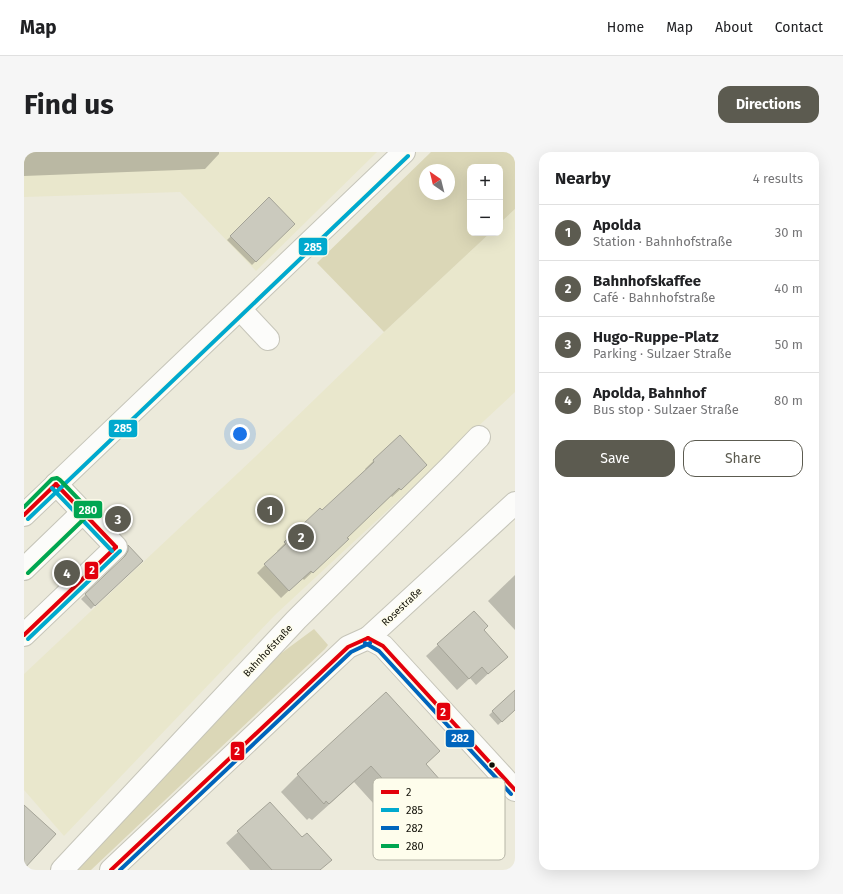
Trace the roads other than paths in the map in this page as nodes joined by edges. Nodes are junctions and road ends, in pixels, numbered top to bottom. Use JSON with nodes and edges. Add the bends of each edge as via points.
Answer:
{"nodes":[{"id":1,"x":404,"y":152,"type":"edge"},
{"id":2,"x":240,"y":309,"type":"junction"},
{"id":3,"x":268,"y":339,"type":"dead end"},
{"id":4,"x":479,"y":436,"type":"dead end"},
{"id":5,"x":56,"y":484,"type":"junction"},
{"id":6,"x":515,"y":503,"type":"edge"},
{"id":7,"x":83,"y":512,"type":"junction"},
{"id":8,"x":24,"y":515,"type":"edge"},
{"id":9,"x":24,"y":569,"type":"edge"},
{"id":10,"x":24,"y":635,"type":"edge"},
{"id":11,"x":368,"y":638,"type":"junction"},
{"id":12,"x":504,"y":778,"type":"edge"},
{"id":13,"x":505,"y":779,"type":"edge"},
{"id":14,"x":515,"y":790,"type":"edge"},
{"id":15,"x":62,"y":870,"type":"edge"},
{"id":16,"x":111,"y":870,"type":"edge"}],
"edges":[{"from":1,"to":2,"type":"main road"},
{"from":2,"to":3,"type":"main road"},
{"from":2,"to":5,"type":"main road"},
{"from":4,"to":15,"type":"main road","name":"Bahnhofstraße","via":[[296,620]]},
{"from":5,"to":7,"type":"main road"},
{"from":5,"to":8,"type":"main road"},
{"from":6,"to":11,"type":"main road","name":"Rosestraße"},
{"from":7,"to":9,"type":"main road"},
{"from":7,"to":10,"type":"main road","via":[[116,547]]},
{"from":11,"to":12,"type":"main road","via":[[383,646]]},
{"from":11,"to":16,"type":"main road","name":"Rosestraße","via":[[348,648]]},
{"from":13,"to":14,"type":"main road"}]}
